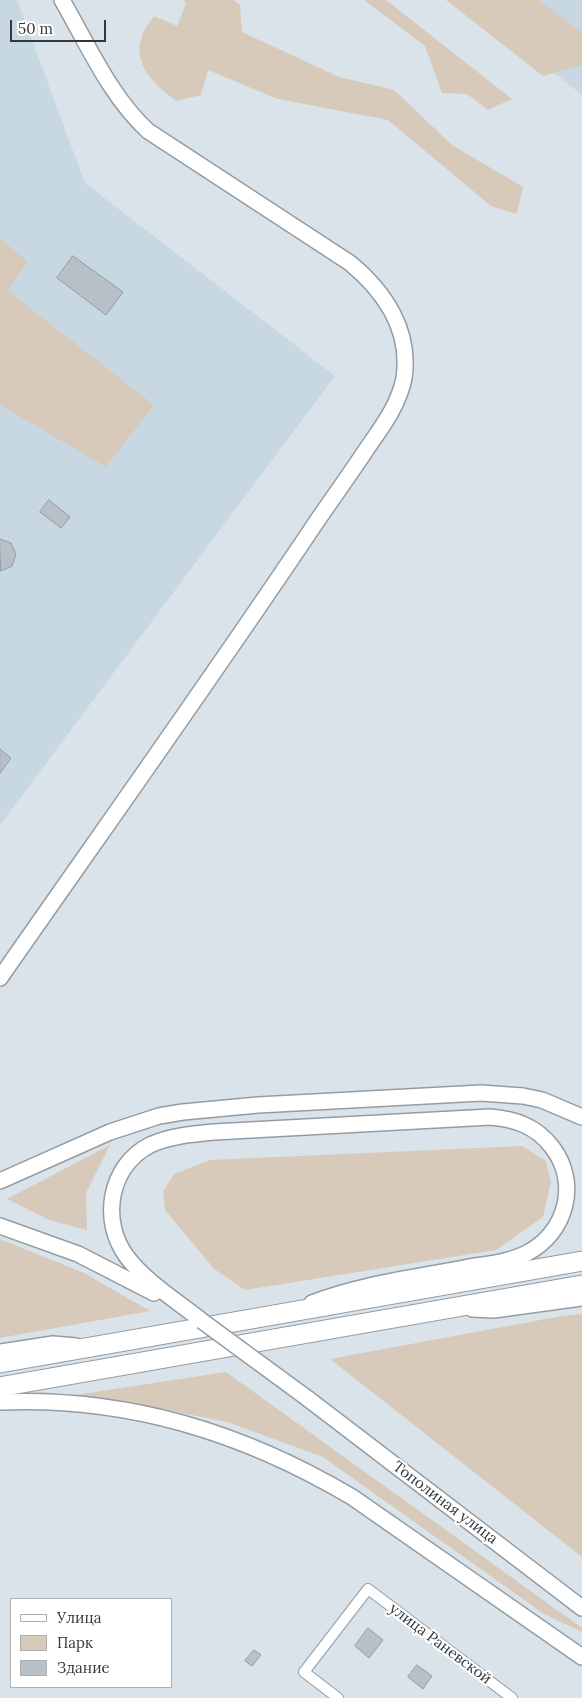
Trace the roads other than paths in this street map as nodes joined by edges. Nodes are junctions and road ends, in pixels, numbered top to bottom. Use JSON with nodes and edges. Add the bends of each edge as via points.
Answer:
{"nodes":[{"id":1,"x":62,"y":0,"type":"edge"},
{"id":2,"x":0,"y":978,"type":"edge"},
{"id":3,"x":582,"y":1117,"type":"edge"},
{"id":4,"x":0,"y":1181,"type":"edge"},
{"id":5,"x":0,"y":1226,"type":"edge"},
{"id":6,"x":582,"y":1261,"type":"edge"},
{"id":7,"x":582,"y":1285,"type":"edge"},
{"id":8,"x":157,"y":1290,"type":"junction"},
{"id":9,"x":582,"y":1298,"type":"edge"},
{"id":10,"x":440,"y":1308,"type":"junction"},
{"id":11,"x":285,"y":1313,"type":"junction"},
{"id":12,"x":95,"y":1347,"type":"junction"},
{"id":13,"x":0,"y":1352,"type":"edge"},
{"id":14,"x":0,"y":1363,"type":"edge"},
{"id":15,"x":0,"y":1388,"type":"edge"},
{"id":16,"x":0,"y":1402,"type":"edge"},
{"id":17,"x":582,"y":1608,"type":"edge"},
{"id":18,"x":582,"y":1657,"type":"edge"},
{"id":19,"x":338,"y":1698,"type":"edge"},
{"id":20,"x":512,"y":1698,"type":"edge"}],
"edges":[{"from":1,"to":2,"type":"main road","via":[[120,100],[143,126],[166,145],[350,264],[376,286],[394,315],[404,346],[405,363],[403,380],[390,414]]},
{"from":3,"to":4,"type":"main road","via":[[542,1100],[481,1094],[183,1112],[110,1132]]},
{"from":5,"to":8,"type":"main road","via":[[78,1254]]},
{"from":6,"to":11,"type":"highway"},
{"from":7,"to":10,"type":"highway"},
{"from":8,"to":11,"type":"main road","via":[[127,1257],[115,1233],[111,1212],[113,1192],[120,1174],[143,1150],[159,1142],[187,1135],[250,1129],[490,1117],[516,1121],[538,1132],[562,1162],[568,1194],[564,1213],[544,1242],[526,1254],[500,1262],[343,1291]]},
{"from":8,"to":17,"type":"main road","name":"Тополиная улица","bridge":true,"via":[[307,1398]]},
{"from":9,"to":10,"type":"main road","via":[[494,1310]]},
{"from":10,"to":15,"type":"highway"},
{"from":11,"to":12,"type":"highway"},
{"from":12,"to":13,"type":"main road","via":[[53,1344]]},
{"from":12,"to":14,"type":"highway"},
{"from":16,"to":18,"type":"main road","via":[[69,1404],[147,1414],[190,1424],[262,1450],[352,1497]]},
{"from":19,"to":20,"type":"street","name":"улица Раневской","via":[[304,1672],[368,1589]]}]}
